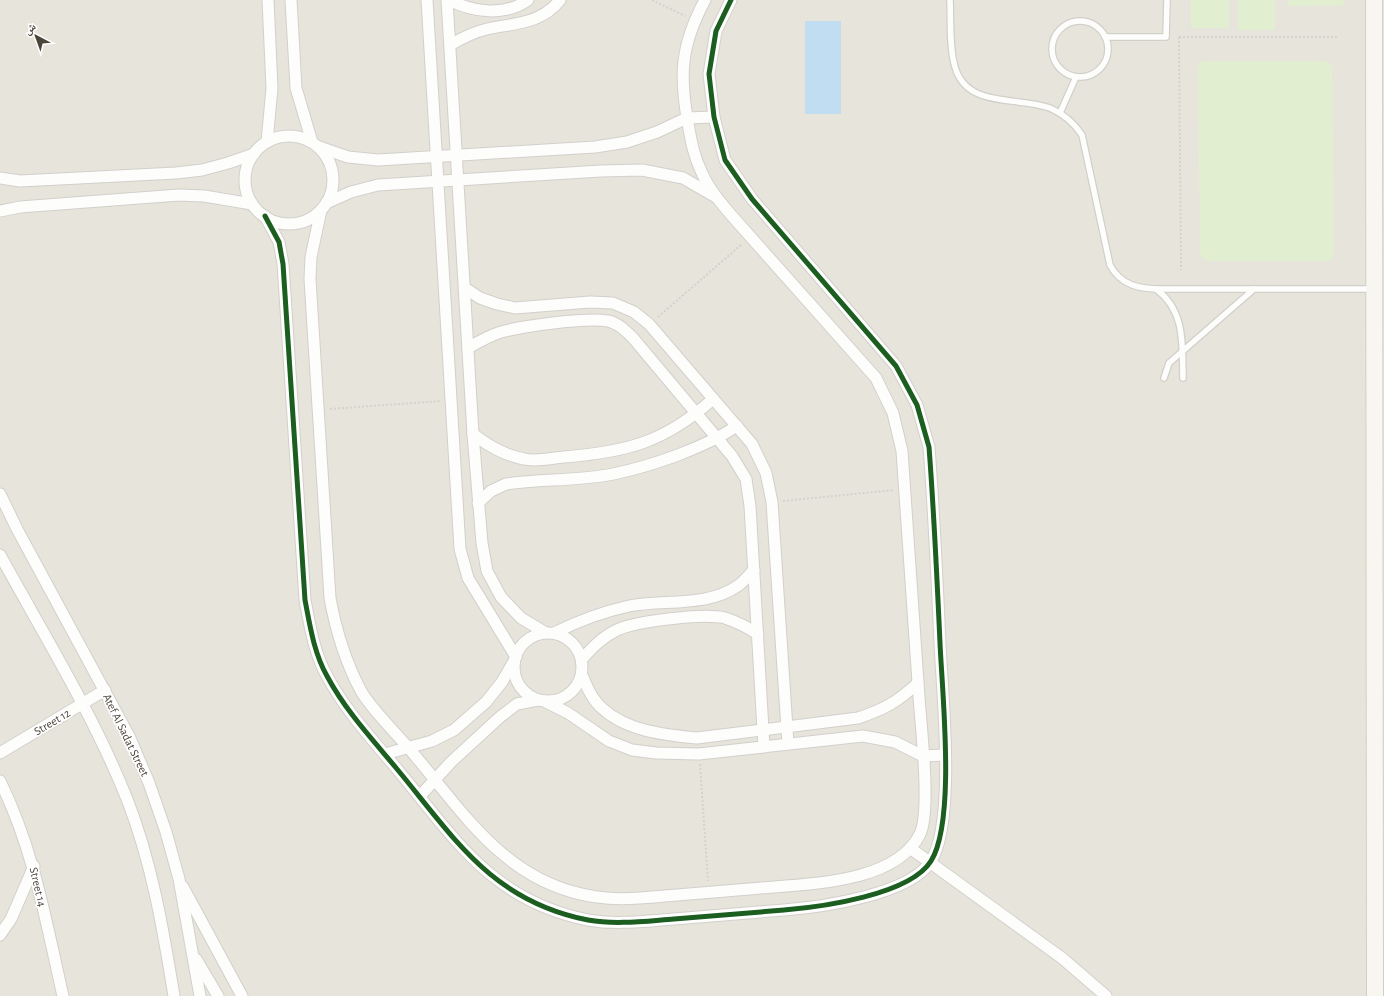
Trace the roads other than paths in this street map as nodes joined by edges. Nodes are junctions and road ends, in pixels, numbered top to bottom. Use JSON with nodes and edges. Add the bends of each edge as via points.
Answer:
{"nodes":[{"id":1,"x":268,"y":0,"type":"edge"},
{"id":2,"x":291,"y":0,"type":"edge"},
{"id":3,"x":427,"y":0,"type":"edge"},
{"id":4,"x":448,"y":0,"type":"edge"},
{"id":5,"x":528,"y":0,"type":"edge"},
{"id":6,"x":560,"y":0,"type":"edge"},
{"id":7,"x":705,"y":0,"type":"edge"},
{"id":8,"x":731,"y":0,"type":"edge"},
{"id":9,"x":950,"y":0,"type":"edge"},
{"id":10,"x":1167,"y":0,"type":"edge"},
{"id":11,"x":1374,"y":0,"type":"edge"},
{"id":12,"x":1105,"y":37,"type":"junction"},
{"id":13,"x":450,"y":45,"type":"junction"},
{"id":14,"x":1076,"y":77,"type":"junction"},
{"id":15,"x":1060,"y":113,"type":"junction"},
{"id":16,"x":714,"y":117,"type":"junction"},
{"id":17,"x":687,"y":118,"type":"junction"},
{"id":18,"x":267,"y":142,"type":"junction"},
{"id":19,"x":315,"y":144,"type":"junction"},
{"id":20,"x":254,"y":154,"type":"junction"},
{"id":21,"x":458,"y":156,"type":"junction"},
{"id":22,"x":436,"y":157,"type":"junction"},
{"id":23,"x":0,"y":178,"type":"edge"},
{"id":24,"x":459,"y":180,"type":"junction"},
{"id":25,"x":438,"y":181,"type":"junction"},
{"id":26,"x":716,"y":198,"type":"junction"},
{"id":27,"x":252,"y":204,"type":"junction"},
{"id":28,"x":323,"y":206,"type":"junction"},
{"id":29,"x":0,"y":211,"type":"edge"},
{"id":30,"x":264,"y":216,"type":"junction"},
{"id":31,"x":465,"y":288,"type":"junction"},
{"id":32,"x":1156,"y":289,"type":"junction"},
{"id":33,"x":1254,"y":289,"type":"junction"},
{"id":34,"x":1374,"y":289,"type":"junction"},
{"id":35,"x":468,"y":348,"type":"junction"},
{"id":36,"x":1182,"y":350,"type":"junction"},
{"id":37,"x":1164,"y":378,"type":"dead end"},
{"id":38,"x":1183,"y":378,"type":"dead end"},
{"id":39,"x":713,"y":399,"type":"junction"},
{"id":40,"x":697,"y":414,"type":"junction"},
{"id":41,"x":737,"y":426,"type":"junction"},
{"id":42,"x":473,"y":434,"type":"junction"},
{"id":43,"x":718,"y":438,"type":"junction"},
{"id":44,"x":0,"y":494,"type":"edge"},
{"id":45,"x":478,"y":503,"type":"junction"},
{"id":46,"x":0,"y":555,"type":"edge"},
{"id":47,"x":754,"y":570,"type":"junction"},
{"id":48,"x":550,"y":633,"type":"junction"},
{"id":49,"x":758,"y":634,"type":"junction"},
{"id":50,"x":1379,"y":653,"type":"edge"},
{"id":51,"x":515,"y":659,"type":"junction"},
{"id":52,"x":582,"y":659,"type":"junction"},
{"id":53,"x":582,"y":675,"type":"junction"},
{"id":54,"x":918,"y":683,"type":"junction"},
{"id":55,"x":104,"y":690,"type":"junction"},
{"id":56,"x":542,"y":701,"type":"junction"},
{"id":57,"x":82,"y":704,"type":"junction"},
{"id":58,"x":787,"y":726,"type":"junction"},
{"id":59,"x":763,"y":728,"type":"junction"},
{"id":60,"x":788,"y":744,"type":"junction"},
{"id":61,"x":407,"y":747,"type":"junction"},
{"id":62,"x":764,"y":747,"type":"junction"},
{"id":63,"x":0,"y":753,"type":"edge"},
{"id":64,"x":385,"y":754,"type":"junction"},
{"id":65,"x":945,"y":755,"type":"junction"},
{"id":66,"x":924,"y":756,"type":"junction"},
{"id":67,"x":435,"y":779,"type":"junction"},
{"id":68,"x":0,"y":781,"type":"edge"},
{"id":69,"x":420,"y":796,"type":"junction"},
{"id":70,"x":910,"y":848,"type":"junction"},
{"id":71,"x":930,"y":862,"type":"junction"},
{"id":72,"x":34,"y":866,"type":"junction"},
{"id":73,"x":179,"y":879,"type":"junction"},
{"id":74,"x":1379,"y":914,"type":"edge"},
{"id":75,"x":0,"y":935,"type":"edge"},
{"id":76,"x":191,"y":952,"type":"junction"},
{"id":77,"x":63,"y":996,"type":"edge"},
{"id":78,"x":174,"y":996,"type":"edge"},
{"id":79,"x":200,"y":996,"type":"edge"},
{"id":80,"x":218,"y":996,"type":"edge"},
{"id":81,"x":242,"y":996,"type":"edge"},
{"id":82,"x":1106,"y":996,"type":"edge"},
{"id":83,"x":1375,"y":996,"type":"edge"}],
"edges":[{"from":1,"to":18,"type":"street","via":[[272,88]]},
{"from":2,"to":19,"type":"street","via":[[296,88]]},
{"from":3,"to":22,"type":"street"},
{"from":4,"to":5,"type":"street","via":[[465,8],[484,11],[503,10]]},
{"from":4,"to":13,"type":"street"},
{"from":6,"to":13,"type":"street","via":[[554,8],[532,21],[487,29],[468,35]]},
{"from":7,"to":17,"type":"street","via":[[694,21],[684,53],[682,86]]},
{"from":8,"to":16,"type":"street","via":[[716,31],[709,74]]},
{"from":9,"to":15,"type":"lane","via":[[954,66],[960,80],[984,96],[1039,105]]},
{"from":10,"to":12,"type":"lane","via":[[1166,37]]},
{"from":11,"to":34,"type":"street"},
{"from":12,"to":14,"type":"lane","via":[[1108,51],[1101,68],[1085,76]]},
{"from":12,"to":14,"type":"lane","via":[[1089,22],[1079,21],[1070,23],[1056,35],[1052,53],[1055,61],[1060,69]]},
{"from":13,"to":21,"type":"street"},
{"from":14,"to":15,"type":"lane"},
{"from":15,"to":32,"type":"lane","via":[[1077,127],[1086,143],[1113,272],[1135,287]]},
{"from":16,"to":17,"type":"street"},
{"from":16,"to":65,"type":"street","via":[[725,160],[752,199],[896,366],[917,405],[929,447],[931,469]]},
{"from":17,"to":21,"type":"street","via":[[633,140],[595,148]]},
{"from":17,"to":26,"type":"street","via":[[694,153]]},
{"from":18,"to":19,"type":"street","via":[[289,136],[301,137]]},
{"from":18,"to":20,"type":"street"},
{"from":19,"to":22,"type":"street","via":[[348,157],[378,160]]},
{"from":19,"to":28,"type":"street","via":[[329,161],[332,169],[333,187]]},
{"from":20,"to":23,"type":"street","via":[[202,170],[176,173],[20,180]]},
{"from":20,"to":27,"type":"street","via":[[246,178],[246,187]]},
{"from":21,"to":22,"type":"street"},
{"from":21,"to":24,"type":"street"},
{"from":22,"to":25,"type":"street"},
{"from":24,"to":25,"type":"street"},
{"from":24,"to":26,"type":"street","via":[[601,170],[642,170],[683,178]]},
{"from":24,"to":31,"type":"street"},
{"from":25,"to":28,"type":"street","via":[[378,186],[351,192]]},
{"from":25,"to":51,"type":"street","via":[[460,549],[468,578]]},
{"from":26,"to":54,"type":"street","via":[[876,378],[893,413],[902,450]]},
{"from":27,"to":29,"type":"street","via":[[222,198],[180,195],[20,207]]},
{"from":27,"to":30,"type":"street"},
{"from":28,"to":30,"type":"street","via":[[306,220],[294,223]]},
{"from":28,"to":61,"type":"street","via":[[311,257],[310,279],[330,598],[336,632],[363,695]]},
{"from":30,"to":64,"type":"street","via":[[279,242],[283,264],[305,592],[312,638],[326,675],[346,708]]},
{"from":31,"to":35,"type":"street"},
{"from":31,"to":39,"type":"street","via":[[480,298],[515,308],[590,302],[613,303],[634,312],[649,324]]},
{"from":32,"to":33,"type":"lane"},
{"from":32,"to":36,"type":"lane","via":[[1167,298],[1177,314],[1182,334]]},
{"from":33,"to":34,"type":"lane"},
{"from":33,"to":36,"type":"lane"},
{"from":34,"to":50,"type":"street"},
{"from":35,"to":40,"type":"street","via":[[484,339],[519,328],[592,320],[610,322],[625,329]]},
{"from":35,"to":42,"type":"street"},
{"from":36,"to":37,"type":"lane","via":[[1168,363]]},
{"from":36,"to":38,"type":"lane"},
{"from":39,"to":40,"type":"street"},
{"from":39,"to":41,"type":"street"},
{"from":40,"to":42,"type":"street","via":[[668,433],[636,447],[602,454],[526,460],[507,455]]},
{"from":40,"to":43,"type":"street"},
{"from":41,"to":43,"type":"street"},
{"from":41,"to":58,"type":"street","via":[[752,444],[766,473],[772,502]]},
{"from":42,"to":45,"type":"street"},
{"from":43,"to":45,"type":"street","via":[[654,462],[612,474],[506,484]]},
{"from":43,"to":47,"type":"street","via":[[746,479]]},
{"from":44,"to":55,"type":"street","name":"Atef Al Sadat Street"},
{"from":45,"to":48,"type":"street","via":[[488,571],[501,597],[521,618]]},
{"from":46,"to":57,"type":"street","name":"Atef Al Sadat Street"},
{"from":47,"to":48,"type":"street","via":[[739,585],[721,595],[700,600],[630,606],[604,612]]},
{"from":47,"to":49,"type":"street"},
{"from":48,"to":51,"type":"street","via":[[527,640]]},
{"from":48,"to":52,"type":"street","via":[[566,638],[576,647]]},
{"from":49,"to":52,"type":"street","via":[[742,624],[724,618],[705,617],[637,623],[616,630],[597,643]]},
{"from":49,"to":59,"type":"street"},
{"from":50,"to":74,"type":"street"},
{"from":51,"to":56,"type":"street","via":[[514,673],[519,685],[527,694]]},
{"from":51,"to":61,"type":"street","via":[[502,682],[486,702],[454,730],[432,742]]},
{"from":52,"to":53,"type":"street"},
{"from":53,"to":56,"type":"street","via":[[569,695],[558,700]]},
{"from":53,"to":59,"type":"street","via":[[590,694],[602,709],[619,720],[644,729],[696,738]]},
{"from":54,"to":58,"type":"street","via":[[901,699],[882,711],[858,718]]},
{"from":54,"to":66,"type":"street"},
{"from":55,"to":57,"type":"street","name":"Street 12"},
{"from":55,"to":73,"type":"street","name":"Atef Al Sadat Street","via":[[129,736],[149,783]]},
{"from":56,"to":62,"type":"street","via":[[568,713],[609,741],[632,750],[699,754]]},
{"from":56,"to":67,"type":"street","via":[[517,704],[462,751]]},
{"from":57,"to":63,"type":"street","name":"Street 12"},
{"from":57,"to":78,"type":"street","name":"Atef Al Sadat Street","via":[[110,758],[144,851],[158,902]]},
{"from":58,"to":59,"type":"street"},
{"from":58,"to":60,"type":"street"},
{"from":59,"to":62,"type":"street"},
{"from":60,"to":62,"type":"street"},
{"from":60,"to":66,"type":"street","via":[[863,736],[895,742]]},
{"from":61,"to":64,"type":"street"},
{"from":61,"to":67,"type":"street"},
{"from":64,"to":69,"type":"street"},
{"from":65,"to":66,"type":"street"},
{"from":65,"to":71,"type":"street","via":[[943,821],[939,842]]},
{"from":66,"to":70,"type":"street","via":[[925,816],[920,833]]},
{"from":67,"to":69,"type":"street"},
{"from":67,"to":70,"type":"street","via":[[504,857],[532,876],[564,890],[598,898],[632,899],[802,885],[879,870]]},
{"from":68,"to":72,"type":"street","name":"Street 14","via":[[22,829]]},
{"from":69,"to":71,"type":"street","via":[[488,874],[527,899],[554,912],[592,921],[630,923],[806,908],[890,890],[912,878]]},
{"from":70,"to":71,"type":"street"},
{"from":71,"to":82,"type":"street","via":[[1062,958]]},
{"from":72,"to":75,"type":"street"},
{"from":72,"to":77,"type":"street","name":"Street 14"},
{"from":73,"to":76,"type":"street","name":"Atef Al Sadat Street"},
{"from":73,"to":81,"type":"street"},
{"from":74,"to":83,"type":"street"},
{"from":76,"to":79,"type":"street","name":"Atef Al Sadat Street"},
{"from":76,"to":80,"type":"street"}]}
